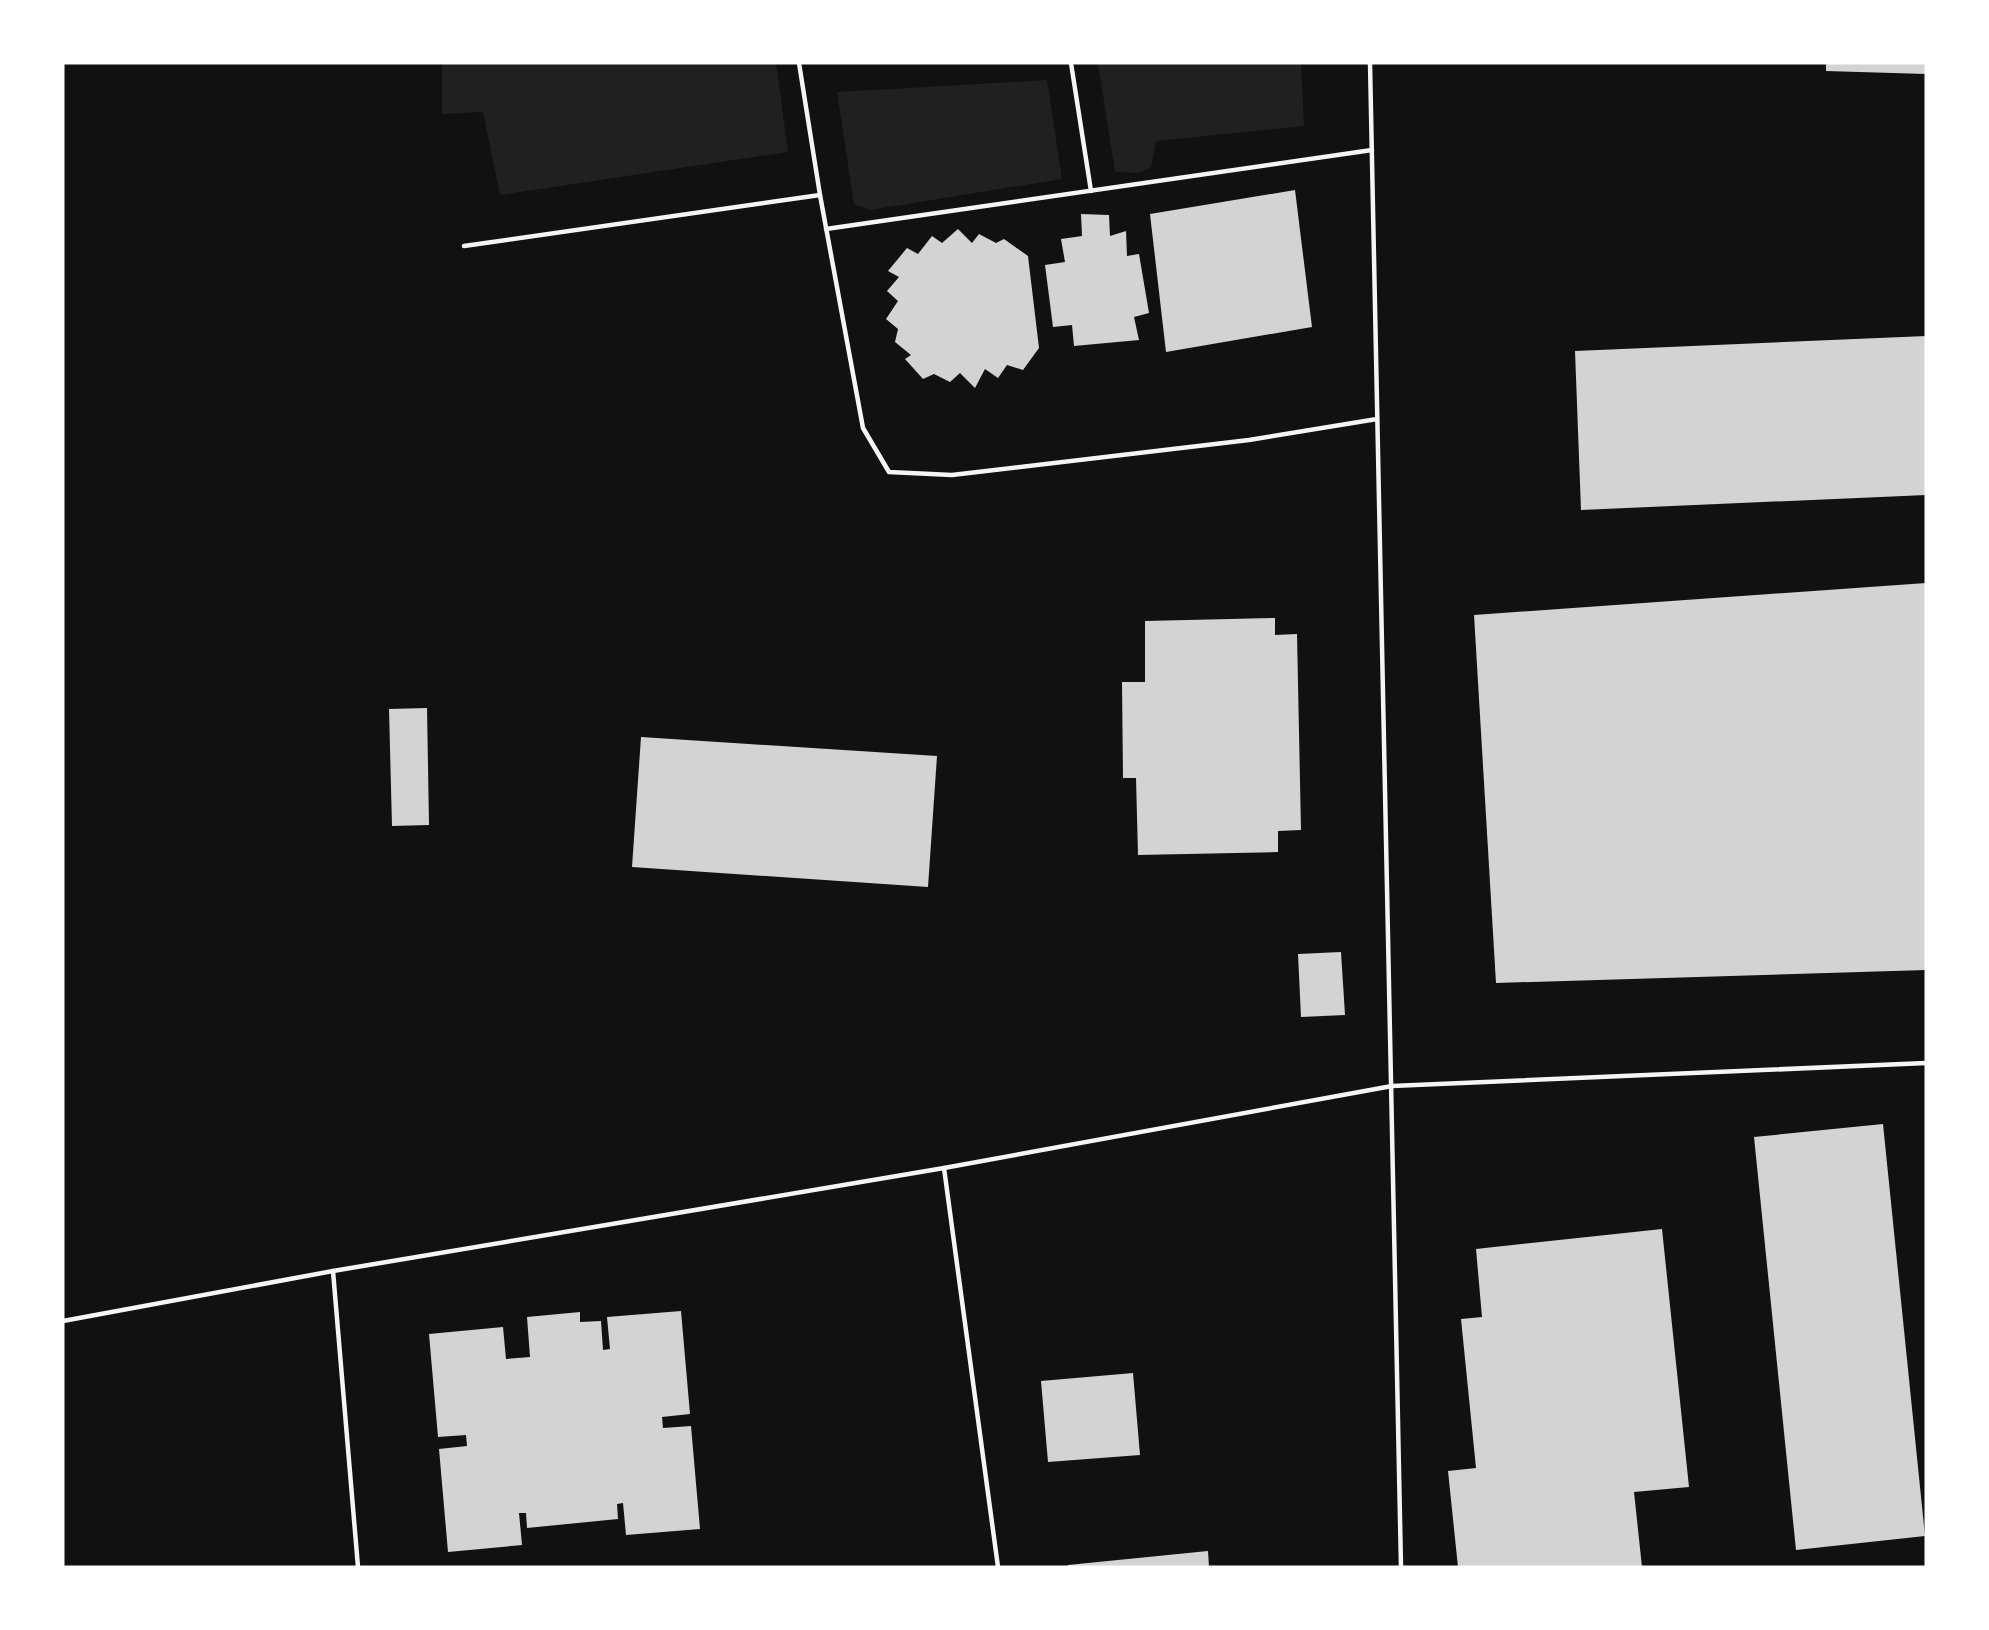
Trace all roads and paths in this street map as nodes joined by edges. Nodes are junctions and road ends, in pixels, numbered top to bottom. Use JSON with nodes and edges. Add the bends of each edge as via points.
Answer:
{"nodes":[{"id":1,"x":799,"y":63,"type":"edge"},
{"id":2,"x":1071,"y":63,"type":"edge"},
{"id":3,"x":1370,"y":63,"type":"edge"},
{"id":4,"x":1372,"y":150,"type":"junction"},
{"id":5,"x":1091,"y":191,"type":"junction"},
{"id":6,"x":820,"y":195,"type":"junction"},
{"id":7,"x":826,"y":229,"type":"junction"},
{"id":8,"x":464,"y":246,"type":"dead end"},
{"id":9,"x":1377,"y":419,"type":"junction"},
{"id":10,"x":1926,"y":1063,"type":"edge"},
{"id":11,"x":1392,"y":1086,"type":"junction"},
{"id":12,"x":944,"y":1168,"type":"junction"},
{"id":13,"x":333,"y":1271,"type":"junction"},
{"id":14,"x":63,"y":1321,"type":"edge"},
{"id":15,"x":358,"y":1567,"type":"edge"},
{"id":16,"x":998,"y":1567,"type":"edge"},
{"id":17,"x":1401,"y":1567,"type":"edge"}],
"edges":[{"from":1,"to":6,"type":"lane"},
{"from":2,"to":5,"type":"lane"},
{"from":3,"to":4,"type":"lane"},
{"from":4,"to":5,"type":"lane"},
{"from":4,"to":9,"type":"lane"},
{"from":5,"to":7,"type":"lane"},
{"from":6,"to":7,"type":"lane"},
{"from":6,"to":8,"type":"lane"},
{"from":7,"to":9,"type":"lane","via":[[863,428],[889,472],[952,475],[1249,440]]},
{"from":9,"to":11,"type":"lane"},
{"from":10,"to":11,"type":"lane"},
{"from":11,"to":12,"type":"lane"},
{"from":11,"to":17,"type":"lane"},
{"from":12,"to":13,"type":"lane"},
{"from":12,"to":16,"type":"lane"},
{"from":13,"to":14,"type":"lane"},
{"from":13,"to":15,"type":"lane"}]}
